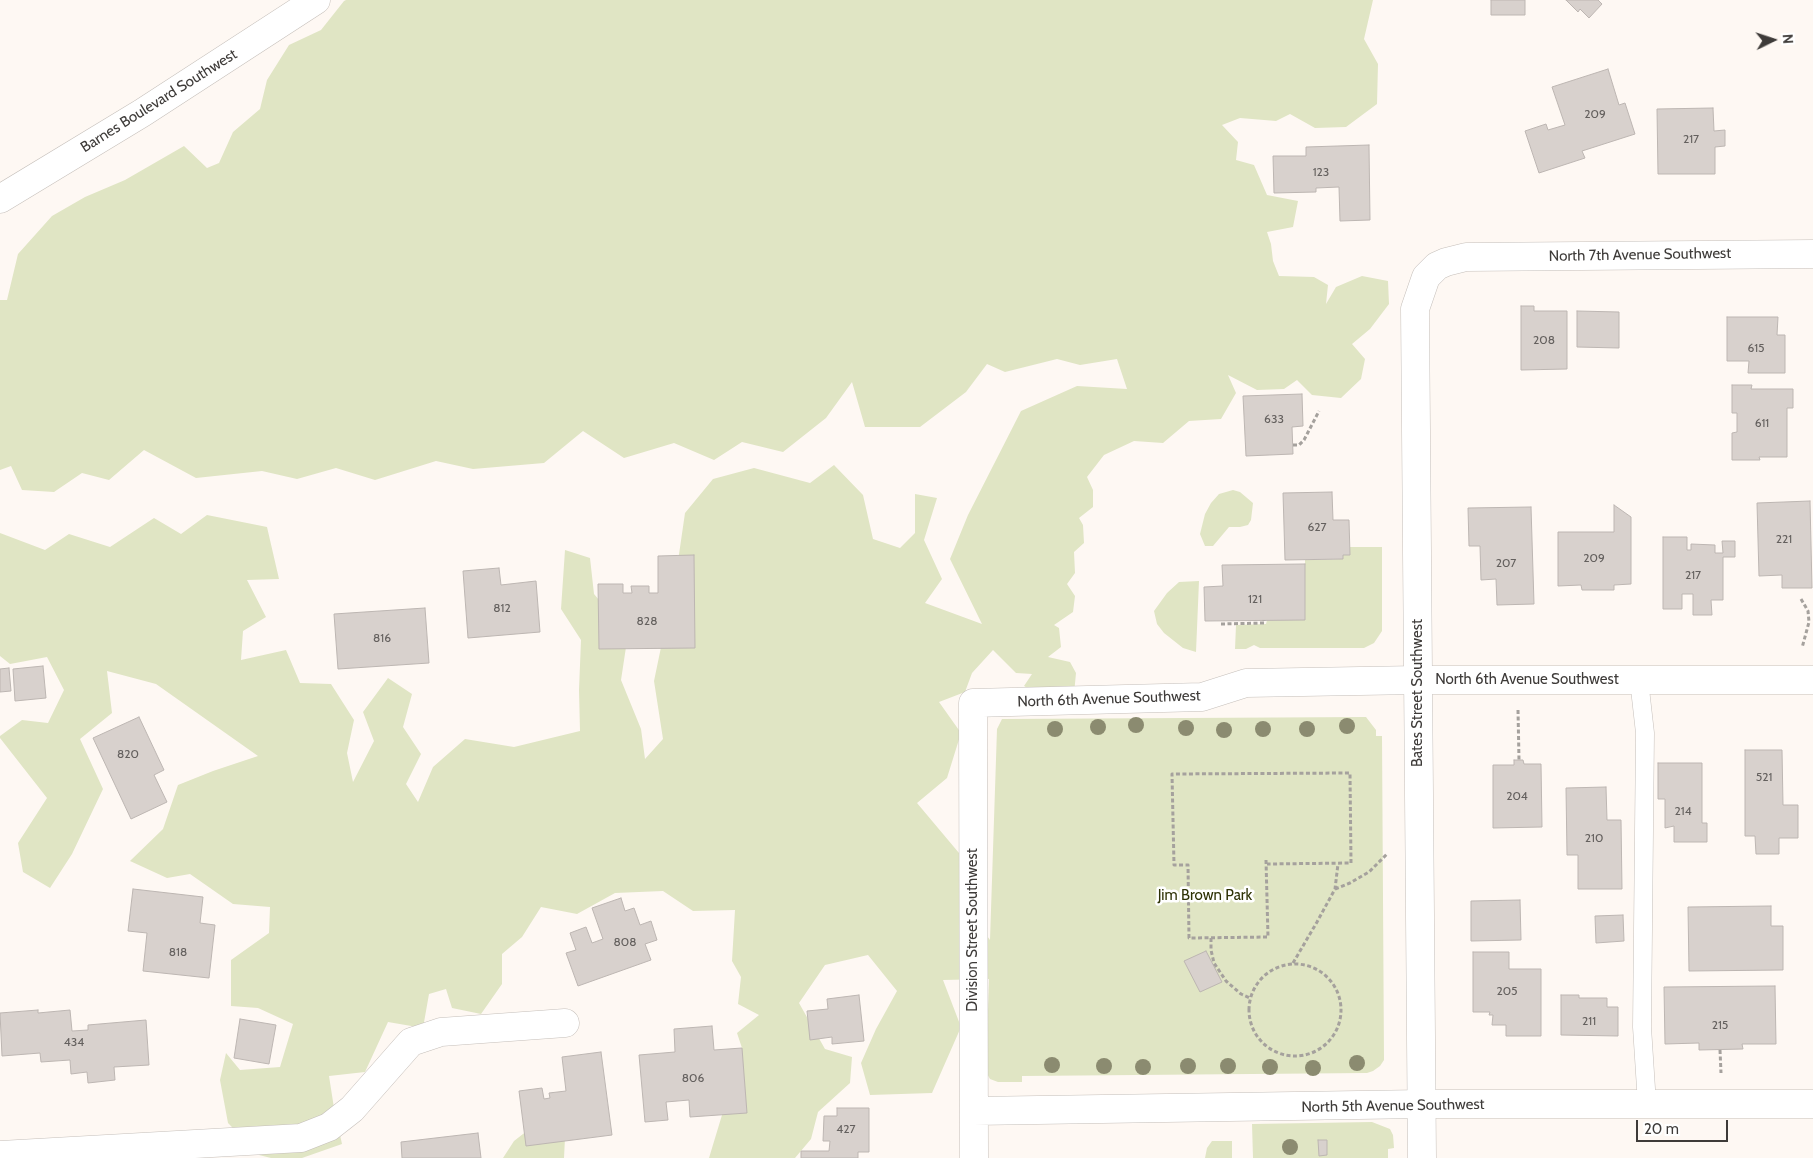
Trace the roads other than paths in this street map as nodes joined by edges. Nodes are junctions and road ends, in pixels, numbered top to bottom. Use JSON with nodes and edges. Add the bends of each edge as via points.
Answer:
{"nodes":[{"id":1,"x":316,"y":0,"type":"edge"},
{"id":2,"x":0,"y":199,"type":"edge"},
{"id":3,"x":1813,"y":254,"type":"edge"},
{"id":4,"x":1466,"y":257,"type":"joint"},
{"id":5,"x":1417,"y":680,"type":"junction"},
{"id":6,"x":1639,"y":680,"type":"junction"},
{"id":7,"x":1813,"y":680,"type":"edge"},
{"id":8,"x":973,"y":703,"type":"joint"},
{"id":9,"x":565,"y":1023,"type":"dead end"},
{"id":10,"x":1422,"y":1104,"type":"junction"},
{"id":11,"x":1647,"y":1104,"type":"junction"},
{"id":12,"x":1813,"y":1104,"type":"edge"},
{"id":13,"x":974,"y":1111,"type":"junction"},
{"id":14,"x":0,"y":1155,"type":"edge"},
{"id":15,"x":974,"y":1158,"type":"edge"},
{"id":16,"x":1422,"y":1158,"type":"edge"}],
"edges":[{"from":1,"to":2,"type":"street","name":"Barnes Boulevard Southwest","via":[[142,113]]},
{"from":3,"to":4,"type":"street","name":"North 7th Avenue Southwest"},
{"from":4,"to":5,"type":"street","name":"Bates Street Southwest","via":[[1436,266],[1426,277],[1415,309]]},
{"from":5,"to":6,"type":"street","name":"North 6th Avenue Southwest"},
{"from":5,"to":8,"type":"street","name":"North 6th Avenue Southwest","via":[[1246,682],[1202,697]]},
{"from":5,"to":10,"type":"street","name":"Bates Street Southwest"},
{"from":6,"to":7,"type":"street","name":"North 6th Avenue Southwest"},
{"from":6,"to":11,"type":"lane","via":[[1645,732],[1642,1027]]},
{"from":8,"to":13,"type":"street","name":"Division Street Southwest"},
{"from":9,"to":14,"type":"street","via":[[440,1032],[411,1042],[352,1109],[329,1127],[301,1138]]},
{"from":10,"to":11,"type":"street","name":"North 5th Avenue Southwest"},
{"from":10,"to":13,"type":"street","name":"North 5th Avenue Southwest"},
{"from":10,"to":16,"type":"street","name":"Bates Street Southwest"},
{"from":11,"to":12,"type":"street","name":"North 5th Avenue Southwest"},
{"from":13,"to":15,"type":"street","name":"Division Street Southwest"}]}
